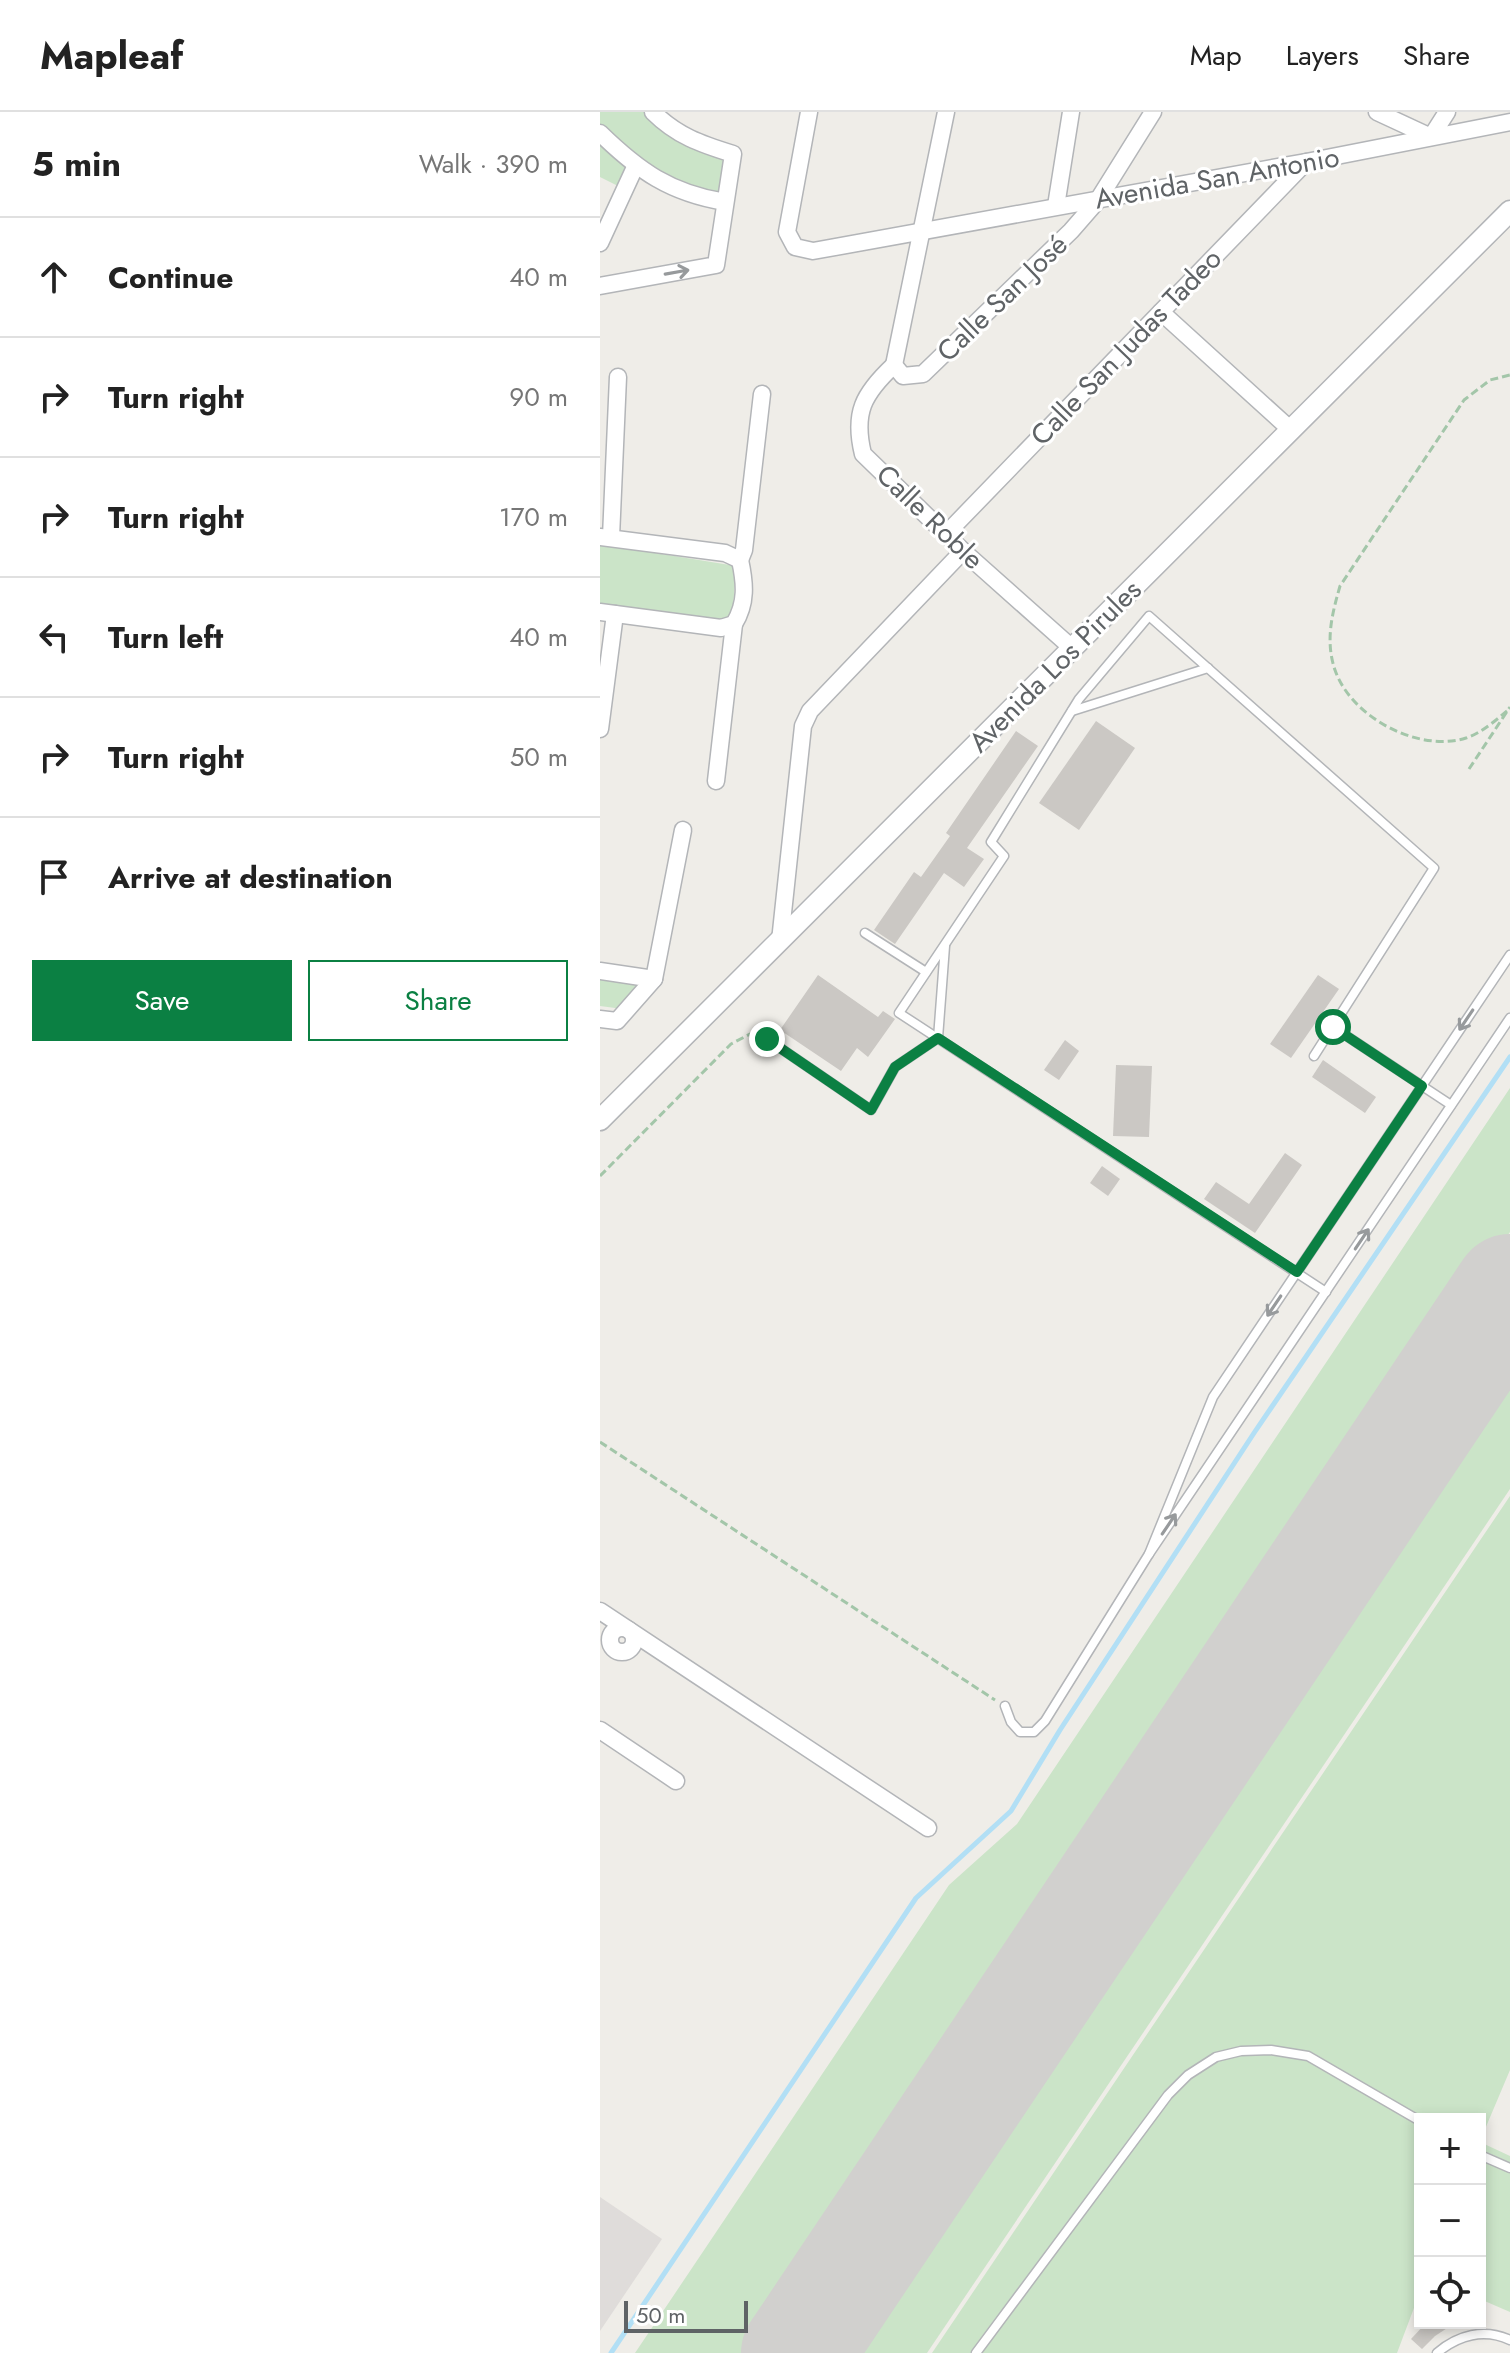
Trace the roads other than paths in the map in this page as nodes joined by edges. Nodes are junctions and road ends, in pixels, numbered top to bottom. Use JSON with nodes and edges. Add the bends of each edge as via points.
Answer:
{"nodes":[{"id":1,"x":653,"y":112,"type":"edge"},
{"id":2,"x":809,"y":112,"type":"edge"},
{"id":3,"x":946,"y":112,"type":"edge"},
{"id":4,"x":1071,"y":112,"type":"edge"},
{"id":5,"x":1153,"y":112,"type":"edge"},
{"id":6,"x":1377,"y":112,"type":"edge"},
{"id":7,"x":1447,"y":112,"type":"edge"},
{"id":8,"x":1510,"y":122,"type":"edge"},
{"id":9,"x":600,"y":133,"type":"edge"},
{"id":10,"x":1431,"y":137,"type":"junction"},
{"id":11,"x":1306,"y":162,"type":"junction"},
{"id":12,"x":636,"y":165,"type":"junction"},
{"id":13,"x":1098,"y":200,"type":"junction"},
{"id":14,"x":725,"y":202,"type":"junction"},
{"id":15,"x":1056,"y":206,"type":"junction"},
{"id":16,"x":1510,"y":211,"type":"edge"},
{"id":17,"x":923,"y":230,"type":"junction"},
{"id":18,"x":600,"y":243,"type":"edge"},
{"id":19,"x":600,"y":286,"type":"edge"},
{"id":20,"x":1161,"y":312,"type":"junction"},
{"id":21,"x":894,"y":365,"type":"junction"},
{"id":22,"x":618,"y":377,"type":"dead end"},
{"id":23,"x":762,"y":394,"type":"dead end"},
{"id":24,"x":1291,"y":430,"type":"junction"},
{"id":25,"x":947,"y":533,"type":"junction"},
{"id":26,"x":605,"y":537,"type":"edge"},
{"id":27,"x":963,"y":551,"type":"junction"},
{"id":28,"x":740,"y":560,"type":"junction"},
{"id":29,"x":608,"y":613,"type":"edge"},
{"id":30,"x":734,"y":624,"type":"junction"},
{"id":31,"x":1072,"y":648,"type":"junction"},
{"id":32,"x":1208,"y":668,"type":"junction"},
{"id":33,"x":1072,"y":711,"type":"junction"},
{"id":34,"x":600,"y":729,"type":"edge"},
{"id":35,"x":716,"y":781,"type":"dead end"},
{"id":36,"x":683,"y":830,"type":"dead end"},
{"id":37,"x":865,"y":933,"type":"dead end"},
{"id":38,"x":780,"y":941,"type":"junction"},
{"id":39,"x":945,"y":945,"type":"junction"},
{"id":40,"x":1510,"y":955,"type":"edge"},
{"id":41,"x":600,"y":971,"type":"edge"},
{"id":42,"x":926,"y":972,"type":"junction"},
{"id":43,"x":654,"y":979,"type":"junction"},
{"id":44,"x":1510,"y":1018,"type":"edge"},
{"id":45,"x":600,"y":1019,"type":"edge"},
{"id":46,"x":1333,"y":1027,"type":"junction"},
{"id":47,"x":938,"y":1038,"type":"junction"},
{"id":48,"x":767,"y":1039,"type":"road end"},
{"id":49,"x":1314,"y":1056,"type":"dead end"},
{"id":50,"x":1422,"y":1086,"type":"junction"},
{"id":51,"x":1451,"y":1105,"type":"junction"},
{"id":52,"x":600,"y":1120,"type":"edge"},
{"id":53,"x":1297,"y":1272,"type":"junction"},
{"id":54,"x":1326,"y":1292,"type":"junction"},
{"id":55,"x":1149,"y":1554,"type":"junction"},
{"id":56,"x":612,"y":1623,"type":"edge"},
{"id":57,"x":1005,"y":1706,"type":"road end"},
{"id":58,"x":600,"y":1730,"type":"edge"},
{"id":59,"x":676,"y":1781,"type":"dead end"},
{"id":60,"x":928,"y":1828,"type":"dead end"},
{"id":61,"x":1414,"y":2118,"type":"edge"},
{"id":62,"x":1486,"y":2158,"type":"edge"},
{"id":63,"x":1510,"y":2168,"type":"edge"},
{"id":64,"x":1510,"y":2340,"type":"edge"},
{"id":65,"x":976,"y":2353,"type":"edge"},
{"id":66,"x":1437,"y":2353,"type":"edge"}],
"edges":[{"from":1,"to":14,"type":"street","via":[[669,128],[733,154]]},
{"from":2,"to":17,"type":"street","name":"Avenida San Antonio","via":[[787,232],[795,247],[813,251]]},
{"from":3,"to":17,"type":"street"},
{"from":4,"to":15,"type":"street"},
{"from":5,"to":13,"type":"street","name":"Calle San José"},
{"from":6,"to":10,"type":"street"},
{"from":7,"to":10,"type":"street"},
{"from":8,"to":10,"type":"street","name":"Avenida San Antonio"},
{"from":9,"to":12,"type":"street"},
{"from":10,"to":11,"type":"street","name":"Avenida San Antonio"},
{"from":11,"to":13,"type":"street","name":"Avenida San Antonio"},
{"from":11,"to":20,"type":"street","name":"Calle San Judas Tadeo"},
{"from":12,"to":14,"type":"street","via":[[675,189]]},
{"from":12,"to":18,"type":"street"},
{"from":13,"to":15,"type":"street","name":"Avenida San Antonio"},
{"from":13,"to":21,"type":"street","name":"Calle San José","via":[[923,374],[903,376]]},
{"from":19,"to":14,"type":"street","one_way":true,"via":[[716,265]]},
{"from":15,"to":17,"type":"street","name":"Avenida San Antonio"},
{"from":16,"to":24,"type":"street","name":"Avenida Los Pirules"},
{"from":17,"to":21,"type":"street"},
{"from":20,"to":24,"type":"street"},
{"from":20,"to":25,"type":"street","name":"Calle San Judas Tadeo"},
{"from":21,"to":25,"type":"street","name":"Calle Roble","via":[[860,409],[863,454]]},
{"from":22,"to":26,"type":"street"},
{"from":23,"to":28,"type":"street"},
{"from":24,"to":31,"type":"street","name":"Avenida Los Pirules"},
{"from":25,"to":27,"type":"street","name":"Calle Roble"},
{"from":26,"to":28,"type":"street","via":[[725,553]]},
{"from":27,"to":31,"type":"street","name":"Calle Roble"},
{"from":27,"to":38,"type":"street","via":[[810,711],[803,726]]},
{"from":28,"to":30,"type":"street","via":[[743,609]]},
{"from":29,"to":30,"type":"street","via":[[721,628]]},
{"from":29,"to":34,"type":"street"},
{"from":30,"to":35,"type":"street"},
{"from":31,"to":38,"type":"street","name":"Avenida Los Pirules"},
{"from":32,"to":33,"type":"lane"},
{"from":32,"to":33,"type":"lane","via":[[1149,616]]},
{"from":32,"to":46,"type":"lane","via":[[1434,868]]},
{"from":33,"to":39,"type":"lane","via":[[991,842],[1004,856]]},
{"from":36,"to":43,"type":"street"},
{"from":37,"to":42,"type":"lane"},
{"from":38,"to":52,"type":"street","name":"Avenida Los Pirules"},
{"from":39,"to":42,"type":"lane"},
{"from":39,"to":47,"type":"lane"},
{"from":40,"to":50,"type":"lane","one_way":true},
{"from":41,"to":43,"type":"street"},
{"from":42,"to":47,"type":"lane","via":[[899,1013]]},
{"from":43,"to":45,"type":"street","via":[[617,1021]]},
{"from":44,"to":51,"type":"lane"},
{"from":46,"to":49,"type":"lane"},
{"from":46,"to":50,"type":"lane"},
{"from":47,"to":48,"type":"lane","via":[[895,1067],[871,1110]]},
{"from":47,"to":53,"type":"lane"},
{"from":50,"to":51,"type":"lane"},
{"from":50,"to":53,"type":"lane"},
{"from":54,"to":51,"type":"lane","one_way":true},
{"from":53,"to":54,"type":"lane"},
{"from":53,"to":55,"type":"lane","one_way":true,"via":[[1213,1397]]},
{"from":55,"to":54,"type":"lane","one_way":true},
{"from":55,"to":57,"type":"lane","via":[[1045,1721],[1034,1732],[1020,1732]]},
{"from":56,"to":60,"type":"street"},
{"from":58,"to":59,"type":"street"},
{"from":61,"to":65,"type":"lane","via":[[1308,2056],[1271,2050],[1216,2057],[1168,2095]]},
{"from":62,"to":63,"type":"lane"},
{"from":64,"to":66,"type":"lane","via":[[1466,2336]]}]}
